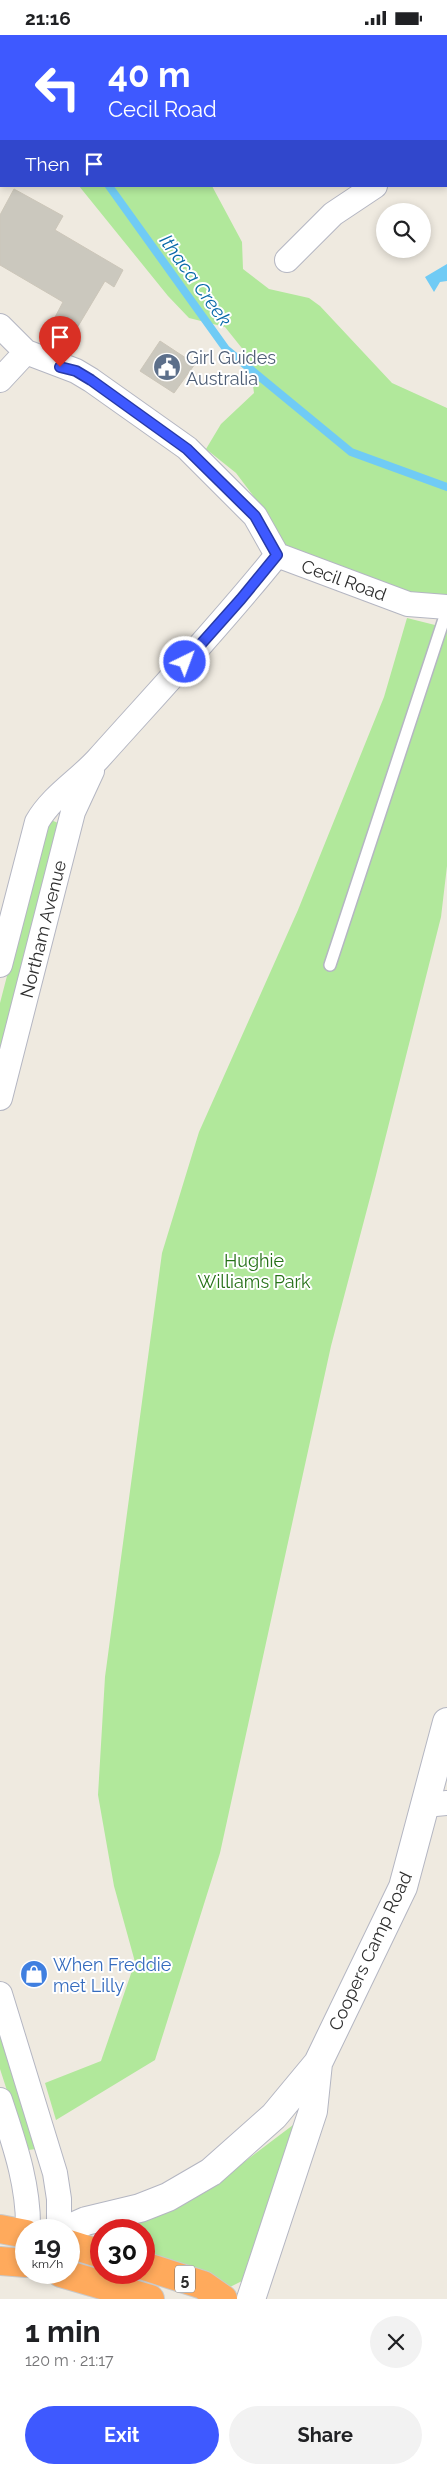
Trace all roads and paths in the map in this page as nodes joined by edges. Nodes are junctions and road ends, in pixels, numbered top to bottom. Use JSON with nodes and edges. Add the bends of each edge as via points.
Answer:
{"nodes":[{"id":1,"x":374,"y":187,"type":"edge"},
{"id":2,"x":287,"y":260,"type":"dead end"},
{"id":3,"x":0,"y":326,"type":"edge"},
{"id":4,"x":26,"y":352,"type":"junction"},
{"id":5,"x":0,"y":380,"type":"edge"},
{"id":6,"x":277,"y":555,"type":"junction"},
{"id":7,"x":447,"y":609,"type":"edge"},
{"id":8,"x":95,"y":762,"type":"junction"},
{"id":9,"x":0,"y":965,"type":"edge"},
{"id":10,"x":330,"y":965,"type":"dead end"},
{"id":11,"x":0,"y":1098,"type":"edge"},
{"id":12,"x":447,"y":1722,"type":"edge"},
{"id":13,"x":436,"y":1804,"type":"edge"},
{"id":14,"x":0,"y":1994,"type":"edge"},
{"id":15,"x":318,"y":2063,"type":"junction"},
{"id":16,"x":0,"y":2100,"type":"edge"},
{"id":17,"x":28,"y":2219,"type":"edge"},
{"id":18,"x":59,"y":2219,"type":"edge"},
{"id":19,"x":80,"y":2224,"type":"edge"},
{"id":20,"x":0,"y":2229,"type":"edge"},
{"id":21,"x":15,"y":2232,"type":"edge"},
{"id":22,"x":0,"y":2261,"type":"edge"},
{"id":23,"x":15,"y":2262,"type":"edge"},
{"id":24,"x":155,"y":2270,"type":"edge"},
{"id":25,"x":80,"y":2278,"type":"edge"},
{"id":26,"x":150,"y":2299,"type":"edge"},
{"id":27,"x":223,"y":2299,"type":"edge"},
{"id":28,"x":251,"y":2299,"type":"edge"}],
"edges":[{"from":1,"to":2,"type":"street","via":[[333,214]]},
{"from":3,"to":4,"type":"street"},
{"from":4,"to":5,"type":"street"},
{"from":4,"to":6,"type":"street","via":[[91,380],[187,449],[255,516]]},
{"from":6,"to":7,"type":"street","name":"Cecil Road","via":[[408,604]]},
{"from":6,"to":8,"type":"street","name":"Northam Avenue"},
{"from":7,"to":10,"type":"lane"},
{"from":8,"to":9,"type":"street","name":"Northam Avenue","via":[[56,796],[37,822]]},
{"from":8,"to":11,"type":"street","name":"Northam Avenue","via":[[73,812]]},
{"from":12,"to":13,"type":"main road","name":"Coopers Camp Road"},
{"from":13,"to":15,"type":"main road","name":"Coopers Camp Road","via":[[403,1887]]},
{"from":14,"to":18,"type":"street","via":[[55,2173]]},
{"from":15,"to":19,"type":"main road","name":"Coopers Camp Road","via":[[274,2116],[211,2172],[168,2197]]},
{"from":15,"to":28,"type":"main road","name":"Coopers Camp Road","via":[[313,2111]]},
{"from":16,"to":17,"type":"street","via":[[23,2173]]},
{"from":20,"to":21,"type":"highway"},
{"from":22,"to":23,"type":"highway"},
{"from":24,"to":27,"type":"highway","number":"5","via":[[203,2285]]},
{"from":25,"to":26,"type":"highway","number":"5"}]}
